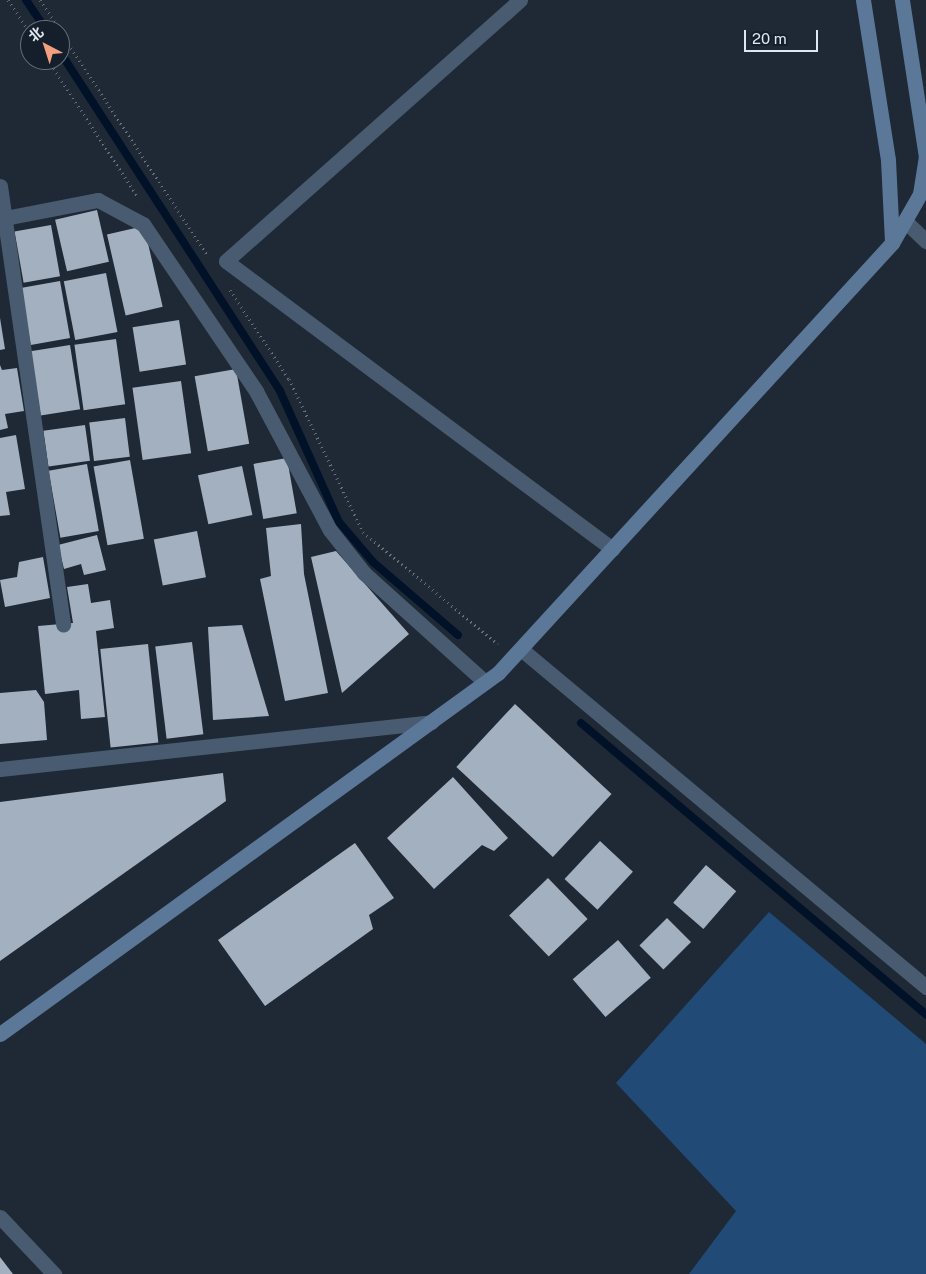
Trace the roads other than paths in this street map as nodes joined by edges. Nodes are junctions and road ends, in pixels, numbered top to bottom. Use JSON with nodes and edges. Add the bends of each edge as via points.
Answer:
{"nodes":[{"id":1,"x":520,"y":0,"type":"edge"},
{"id":2,"x":863,"y":0,"type":"edge"},
{"id":3,"x":902,"y":0,"type":"edge"},
{"id":4,"x":0,"y":186,"type":"edge"},
{"id":5,"x":923,"y":195,"type":"edge"},
{"id":6,"x":2,"y":218,"type":"edge"},
{"id":7,"x":905,"y":221,"type":"junction"},
{"id":8,"x":926,"y":241,"type":"edge"},
{"id":9,"x":892,"y":243,"type":"junction"},
{"id":10,"x":613,"y":548,"type":"junction"},
{"id":11,"x":64,"y":624,"type":"dead end"},
{"id":12,"x":517,"y":653,"type":"junction"},
{"id":13,"x":485,"y":682,"type":"junction"},
{"id":14,"x":431,"y":722,"type":"junction"},
{"id":15,"x":0,"y":769,"type":"edge"},
{"id":16,"x":926,"y":987,"type":"edge"},
{"id":17,"x":0,"y":1034,"type":"edge"},
{"id":18,"x":0,"y":1217,"type":"edge"},
{"id":19,"x":54,"y":1274,"type":"edge"}],
"edges":[{"from":1,"to":10,"type":"street","via":[[226,261]]},
{"from":2,"to":9,"type":"main road","via":[[888,160]]},
{"from":3,"to":5,"type":"main road","via":[[926,156]]},
{"from":4,"to":6,"type":"street"},
{"from":5,"to":7,"type":"main road"},
{"from":6,"to":11,"type":"street"},
{"from":6,"to":13,"type":"street","via":[[98,200],[143,224],[256,391],[330,530],[364,573]]},
{"from":7,"to":8,"type":"street"},
{"from":7,"to":9,"type":"main road"},
{"from":9,"to":10,"type":"main road"},
{"from":10,"to":12,"type":"main road"},
{"from":12,"to":13,"type":"main road"},
{"from":12,"to":16,"type":"street"},
{"from":13,"to":14,"type":"main road"},
{"from":14,"to":15,"type":"street"},
{"from":14,"to":17,"type":"main road"},
{"from":18,"to":19,"type":"street"}]}
